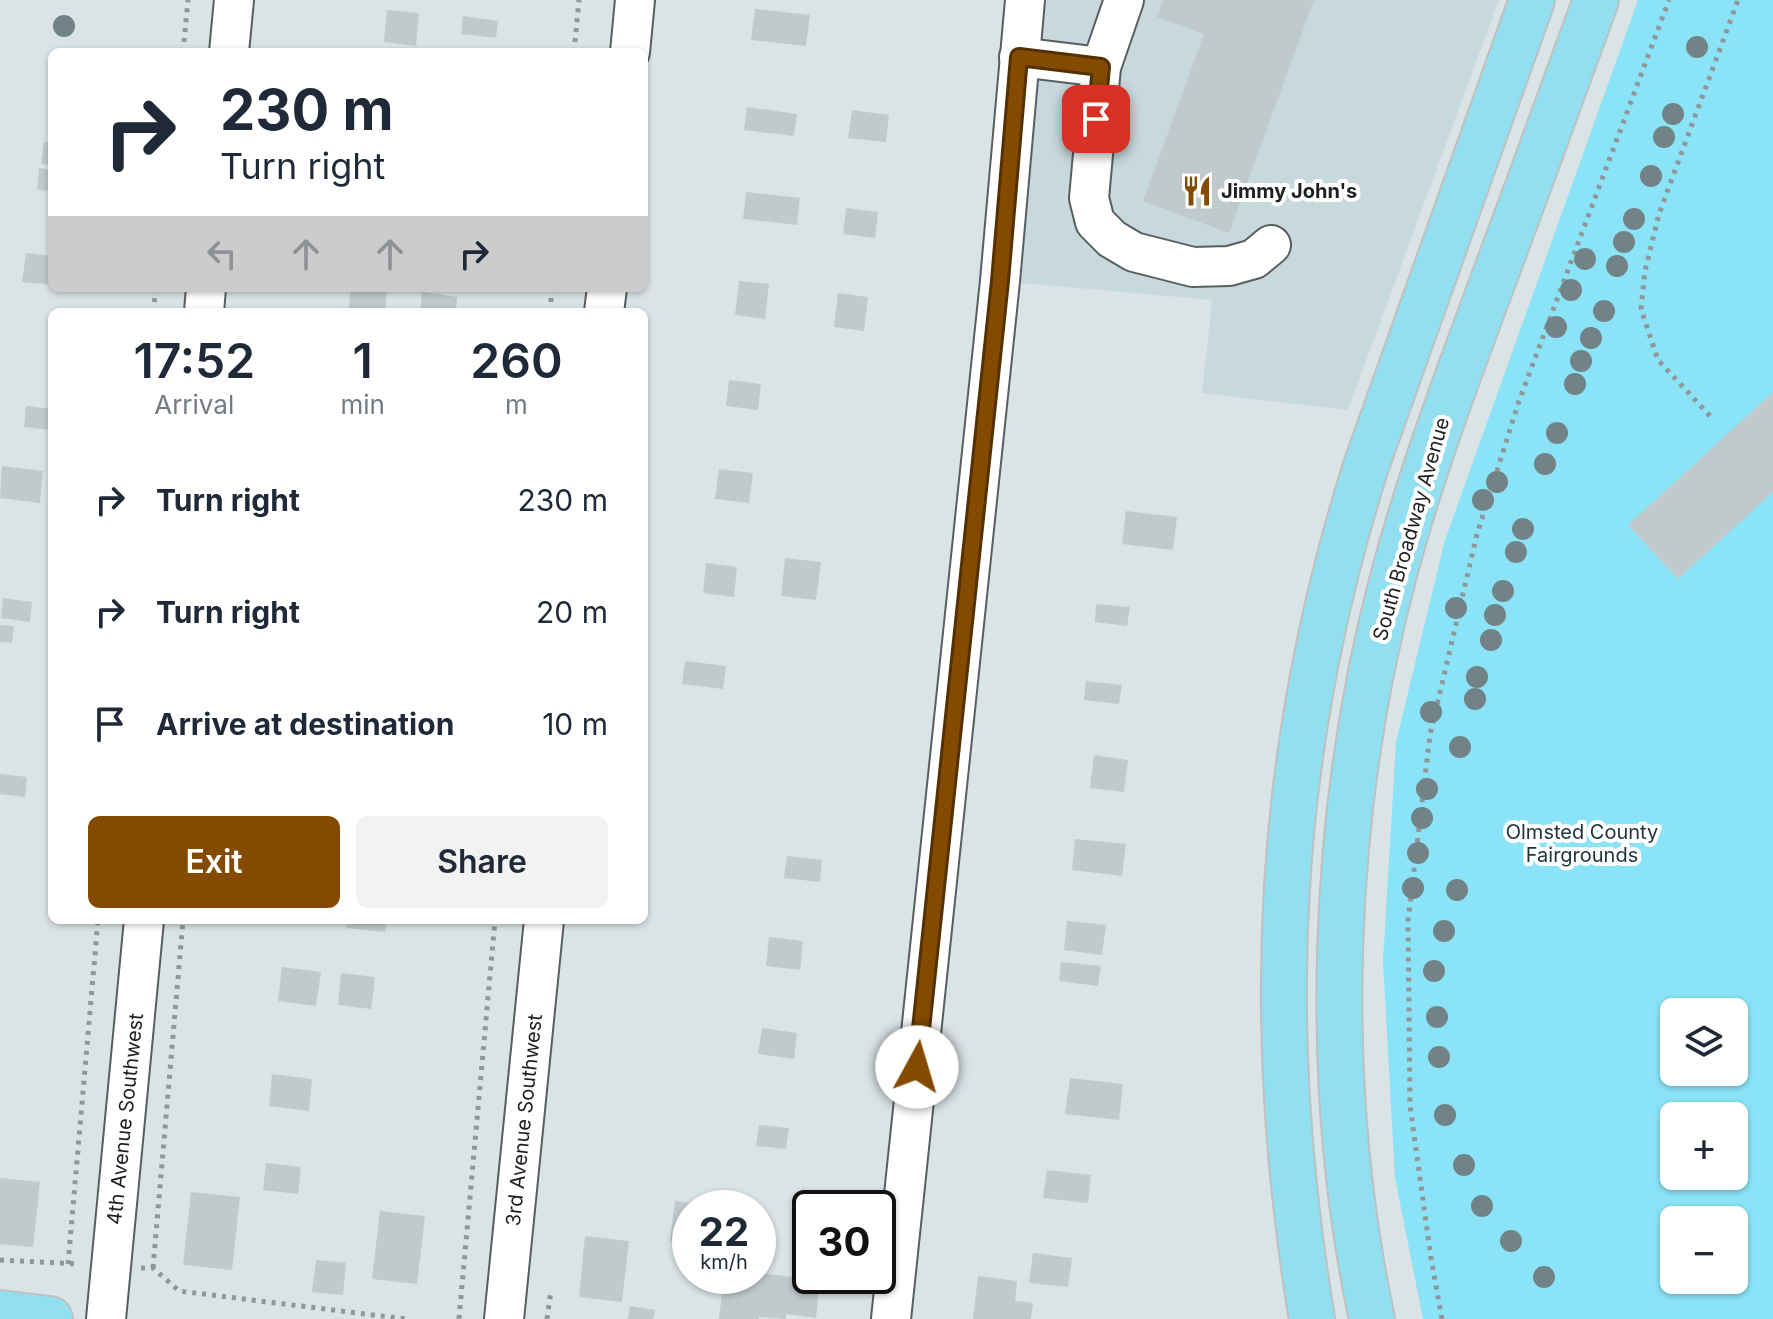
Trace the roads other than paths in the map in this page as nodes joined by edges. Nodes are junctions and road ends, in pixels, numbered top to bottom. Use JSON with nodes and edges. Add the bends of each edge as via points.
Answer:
{"nodes":[{"id":1,"x":234,"y":0,"type":"edge"},
{"id":2,"x":635,"y":0,"type":"edge"},
{"id":3,"x":1025,"y":0,"type":"edge"},
{"id":4,"x":1124,"y":0,"type":"edge"},
{"id":5,"x":1532,"y":0,"type":"edge"},
{"id":6,"x":1596,"y":0,"type":"edge"},
{"id":7,"x":229,"y":48,"type":"edge"},
{"id":8,"x":630,"y":48,"type":"edge"},
{"id":9,"x":1019,"y":57,"type":"junction"},
{"id":10,"x":1101,"y":67,"type":"junction"},
{"id":11,"x":1271,"y":245,"type":"dead end"},
{"id":12,"x":144,"y":924,"type":"edge"},
{"id":13,"x":544,"y":924,"type":"edge"},
{"id":14,"x":0,"y":1313,"type":"edge"},
{"id":15,"x":50,"y":1319,"type":"edge"},
{"id":16,"x":106,"y":1319,"type":"edge"},
{"id":17,"x":504,"y":1319,"type":"edge"},
{"id":18,"x":891,"y":1319,"type":"edge"},
{"id":19,"x":1312,"y":1319,"type":"edge"},
{"id":20,"x":1372,"y":1319,"type":"edge"}],
"edges":[{"from":1,"to":7,"type":"street"},
{"from":2,"to":8,"type":"street"},
{"from":3,"to":9,"type":"street"},
{"from":4,"to":10,"type":"street"},
{"from":5,"to":19,"type":"main road","via":[[1366,466],[1313,671],[1294,798],[1283,945],[1289,1148]]},
{"from":6,"to":20,"type":"main road","name":"South Broadway Avenue","via":[[1418,490],[1361,726],[1346,861],[1341,1044],[1352,1213]]},
{"from":9,"to":10,"type":"street"},
{"from":9,"to":18,"type":"street"},
{"from":10,"to":11,"type":"street","via":[[1089,198],[1095,222],[1134,252],[1193,267],[1254,259]]},
{"from":12,"to":16,"type":"street","name":"4th Avenue Southwest"},
{"from":13,"to":17,"type":"street","name":"3rd Avenue Southwest"},
{"from":14,"to":15,"type":"main road"}]}
